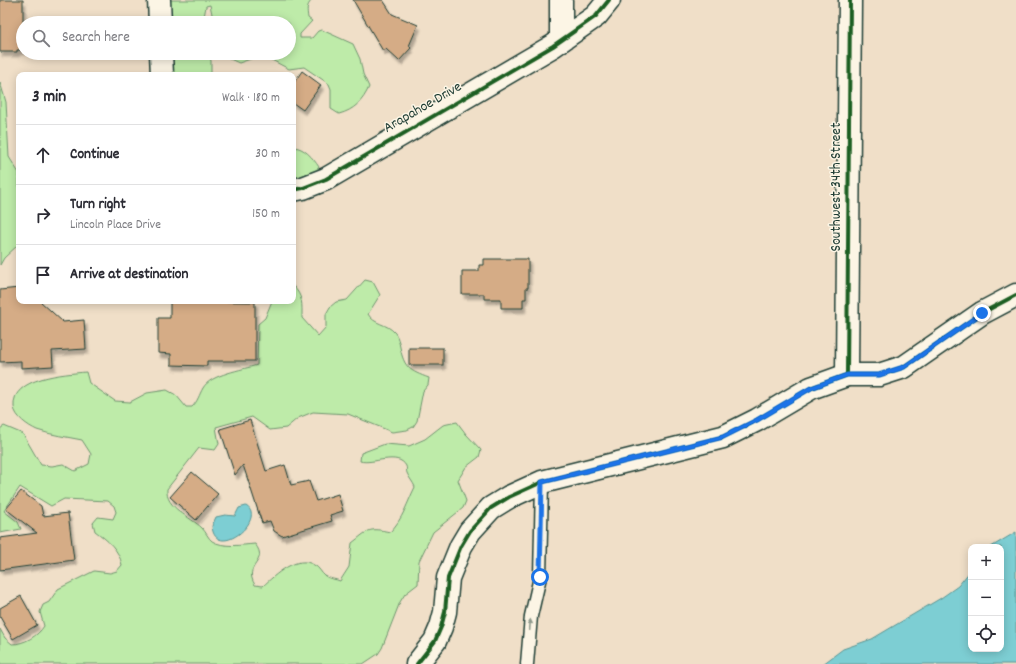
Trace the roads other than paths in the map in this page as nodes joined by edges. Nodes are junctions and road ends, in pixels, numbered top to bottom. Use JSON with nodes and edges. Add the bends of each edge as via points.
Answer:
{"nodes":[{"id":1,"x":159,"y":0,"type":"edge"},
{"id":2,"x":561,"y":0,"type":"edge"},
{"id":3,"x":609,"y":0,"type":"edge"},
{"id":4,"x":850,"y":0,"type":"edge"},
{"id":5,"x":160,"y":16,"type":"edge"},
{"id":6,"x":561,"y":40,"type":"junction"},
{"id":7,"x":161,"y":60,"type":"edge"},
{"id":8,"x":162,"y":72,"type":"edge"},
{"id":9,"x":296,"y":189,"type":"edge"},
{"id":10,"x":1016,"y":295,"type":"edge"},
{"id":11,"x":847,"y":375,"type":"junction"},
{"id":12,"x":542,"y":482,"type":"junction"},
{"id":13,"x":417,"y":664,"type":"edge"},
{"id":14,"x":527,"y":664,"type":"edge"}],
"edges":[{"from":1,"to":5,"type":"street"},
{"from":2,"to":6,"type":"street"},
{"from":3,"to":6,"type":"street","name":"Arapahoe Drive","via":[[596,16]]},
{"from":4,"to":11,"type":"street","name":"Southwest 34th Street"},
{"from":6,"to":9,"type":"street","name":"Arapahoe Drive","via":[[326,179]]},
{"from":7,"to":8,"type":"street"},
{"from":10,"to":11,"type":"street","via":[[982,313],[904,367],[879,375]]},
{"from":11,"to":12,"type":"street","via":[[811,388],[723,437]]},
{"from":12,"to":13,"type":"street","via":[[491,508],[470,531],[448,578],[441,627],[435,641]]},
{"from":14,"to":12,"type":"lane","one_way":true,"via":[[531,616],[540,577]]}]}
